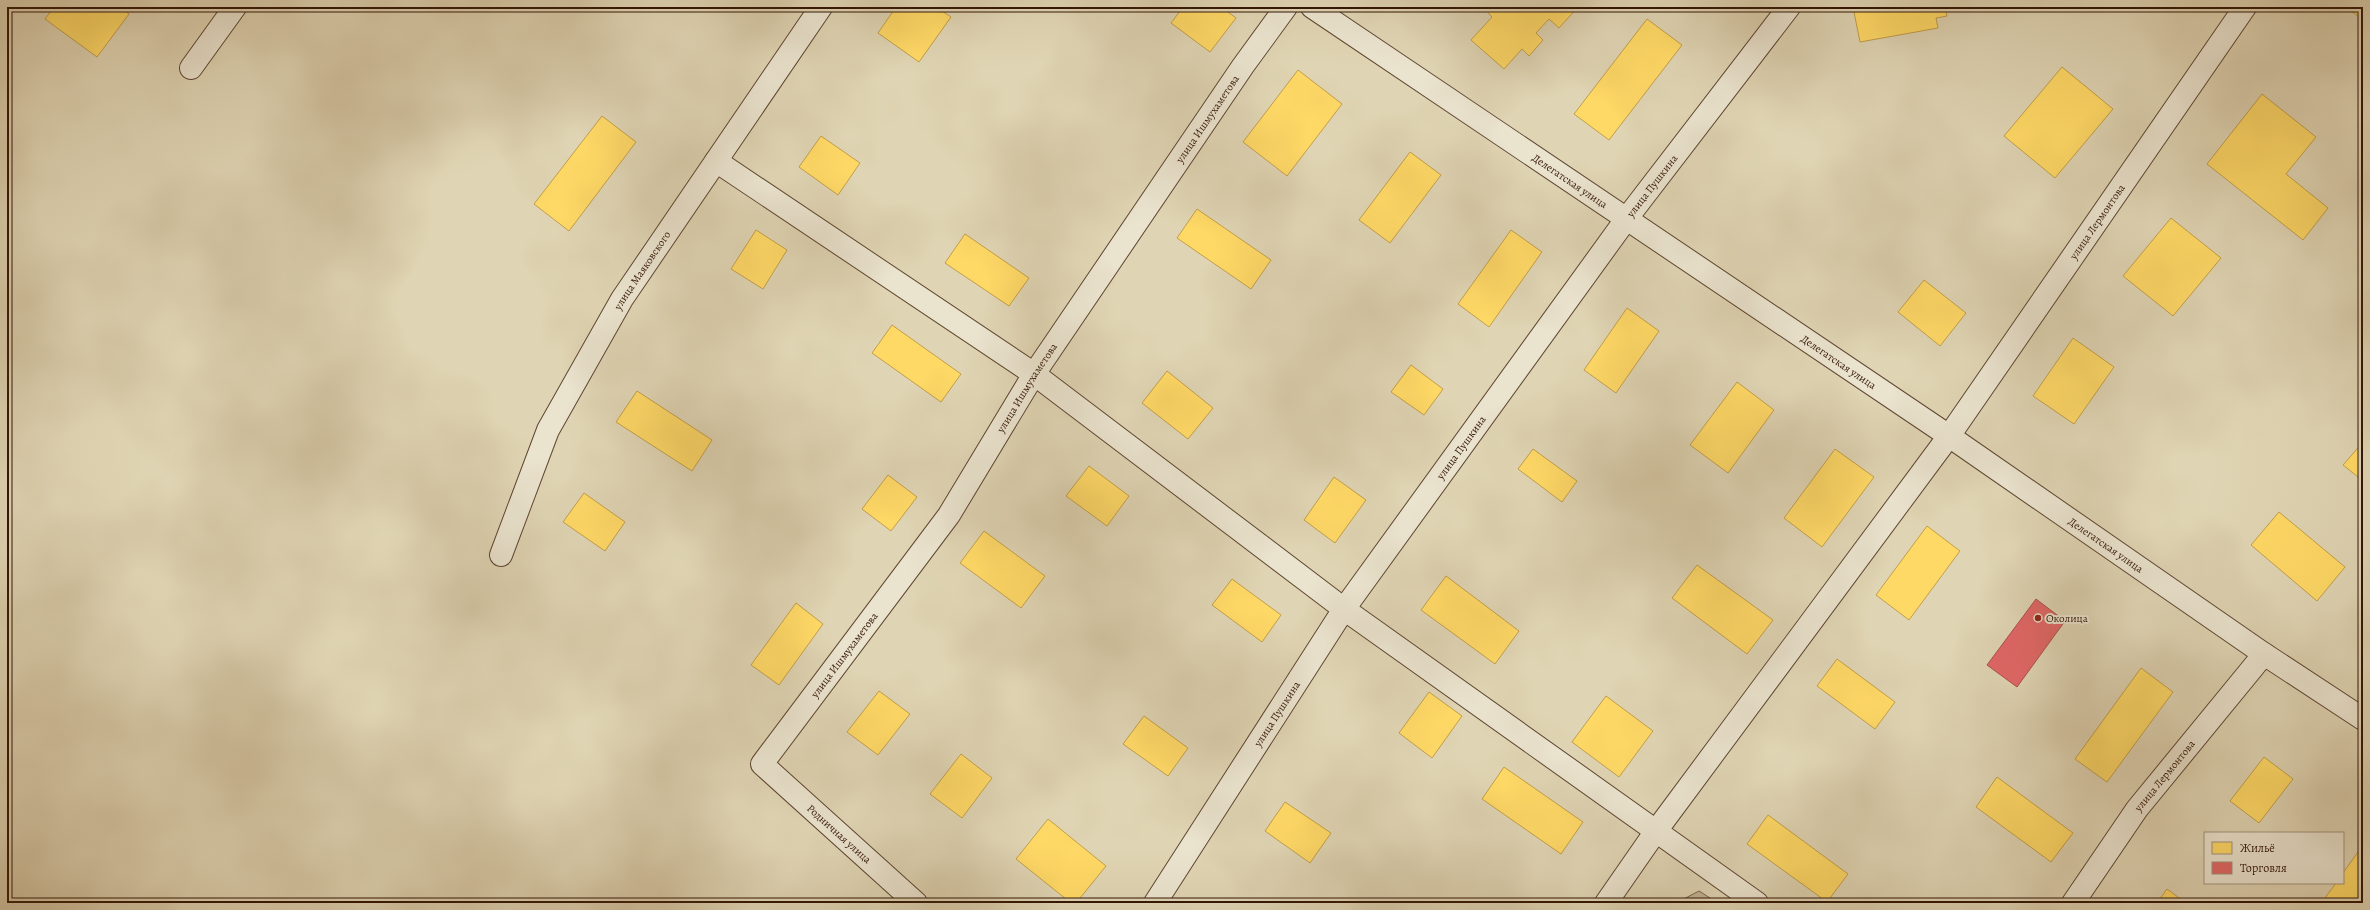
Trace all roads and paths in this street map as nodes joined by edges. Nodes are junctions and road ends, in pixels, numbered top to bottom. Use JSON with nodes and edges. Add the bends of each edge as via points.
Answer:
{"nodes":[{"id":1,"x":235,"y":7,"type":"edge"},
{"id":2,"x":821,"y":7,"type":"edge"},
{"id":3,"x":1286,"y":7,"type":"edge"},
{"id":4,"x":1312,"y":7,"type":"edge"},
{"id":5,"x":1789,"y":7,"type":"edge"},
{"id":6,"x":2245,"y":7,"type":"edge"},
{"id":7,"x":191,"y":68,"type":"dead end"},
{"id":8,"x":716,"y":161,"type":"junction"},
{"id":9,"x":1627,"y":218,"type":"junction"},
{"id":10,"x":1034,"y":374,"type":"junction"},
{"id":11,"x":1949,"y":436,"type":"junction"},
{"id":12,"x":501,"y":555,"type":"dead end"},
{"id":13,"x":1344,"y":609,"type":"junction"},
{"id":14,"x":2264,"y":654,"type":"junction"},
{"id":15,"x":2363,"y":719,"type":"edge"},
{"id":16,"x":762,"y":764,"type":"joint"},
{"id":17,"x":1656,"y":831,"type":"junction"},
{"id":18,"x":916,"y":903,"type":"edge"},
{"id":19,"x":1155,"y":903,"type":"edge"},
{"id":20,"x":1606,"y":903,"type":"edge"},
{"id":21,"x":1757,"y":903,"type":"edge"},
{"id":22,"x":2073,"y":903,"type":"edge"}],
"edges":[{"from":1,"to":7,"type":"street"},
{"from":2,"to":8,"type":"street","name":"улица Маяковского"},
{"from":3,"to":10,"type":"street","name":"улица Ишмухаметова"},
{"from":4,"to":9,"type":"street","name":"Делегатская улица"},
{"from":5,"to":9,"type":"street","name":"улица Пушкина"},
{"from":6,"to":11,"type":"street","name":"улица Лермонтова"},
{"from":8,"to":10,"type":"street"},
{"from":8,"to":12,"type":"street","name":"улица Маяковского","via":[[622,299],[548,430]]},
{"from":9,"to":11,"type":"street","name":"Делегатская улица"},
{"from":9,"to":13,"type":"street","name":"улица Пушкина"},
{"from":10,"to":13,"type":"street"},
{"from":10,"to":16,"type":"street","name":"улица Ишмухаметова","via":[[949,515]]},
{"from":11,"to":14,"type":"street","name":"Делегатская улица"},
{"from":11,"to":17,"type":"street","name":"улица Лермонтова"},
{"from":13,"to":17,"type":"street"},
{"from":13,"to":19,"type":"street","name":"улица Пушкина"},
{"from":14,"to":15,"type":"street","name":"Делегатская улица"},
{"from":14,"to":22,"type":"street","name":"улица Лермонтова","via":[[2138,808]]},
{"from":16,"to":18,"type":"street","name":"Родничная улица"},
{"from":17,"to":20,"type":"street","name":"улица Лермонтова"},
{"from":17,"to":21,"type":"street"}]}
